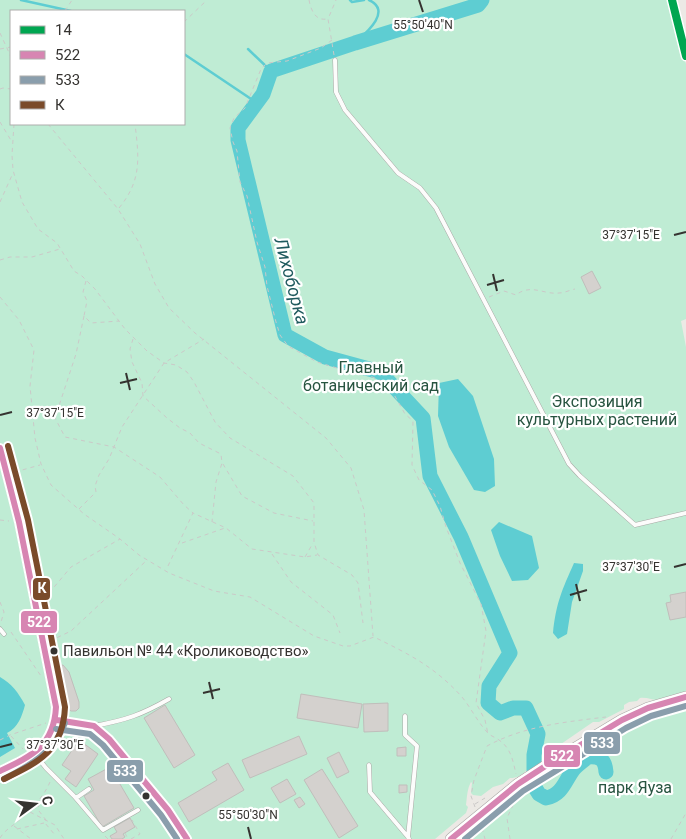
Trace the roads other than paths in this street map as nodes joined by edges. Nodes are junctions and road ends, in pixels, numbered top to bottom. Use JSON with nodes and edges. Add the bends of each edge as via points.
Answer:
{"nodes":[{"id":1,"x":335,"y":60,"type":"road end"},
{"id":2,"x":0,"y":448,"type":"edge"},
{"id":3,"x":686,"y":513,"type":"edge"},
{"id":4,"x":0,"y":629,"type":"edge"},
{"id":5,"x":4,"y":634,"type":"dead end"},
{"id":6,"x":686,"y":697,"type":"edge"},
{"id":7,"x":169,"y":698,"type":"dead end"},
{"id":8,"x":405,"y":716,"type":"dead end"},
{"id":9,"x":57,"y":720,"type":"junction"},
{"id":10,"x":94,"y":726,"type":"junction"},
{"id":11,"x":34,"y":753,"type":"junction"},
{"id":12,"x":369,"y":765,"type":"dead end"},
{"id":13,"x":135,"y":769,"type":"junction"},
{"id":14,"x":0,"y":771,"type":"edge"},
{"id":15,"x":123,"y":778,"type":"dead end"},
{"id":16,"x":90,"y":789,"type":"dead end"},
{"id":17,"x":76,"y":798,"type":"junction"},
{"id":18,"x":138,"y":810,"type":"dead end"},
{"id":19,"x":408,"y":838,"type":"edge"},
{"id":20,"x":187,"y":839,"type":"edge"},
{"id":21,"x":451,"y":839,"type":"edge"}],
"edges":[{"from":1,"to":3,"type":"lane","via":[[336,92],[345,110],[398,173],[420,188],[436,208],[569,464],[635,524]]},
{"from":2,"to":9,"type":"street","via":[[39,618]]},
{"from":4,"to":5,"type":"lane"},
{"from":6,"to":21,"type":"main road","via":[[622,720],[544,767]]},
{"from":7,"to":10,"type":"lane","via":[[134,717]]},
{"from":8,"to":19,"type":"lane","via":[[405,735],[417,746]]},
{"from":9,"to":10,"type":"lane"},
{"from":9,"to":11,"type":"street","via":[[52,734]]},
{"from":10,"to":13,"type":"lane"},
{"from":11,"to":14,"type":"street"},
{"from":11,"to":17,"type":"lane"},
{"from":12,"to":19,"type":"lane","via":[[370,792]]},
{"from":13,"to":15,"type":"lane"},
{"from":13,"to":20,"type":"lane"},
{"from":16,"to":17,"type":"lane"},
{"from":17,"to":18,"type":"lane","via":[[103,830]]}]}
